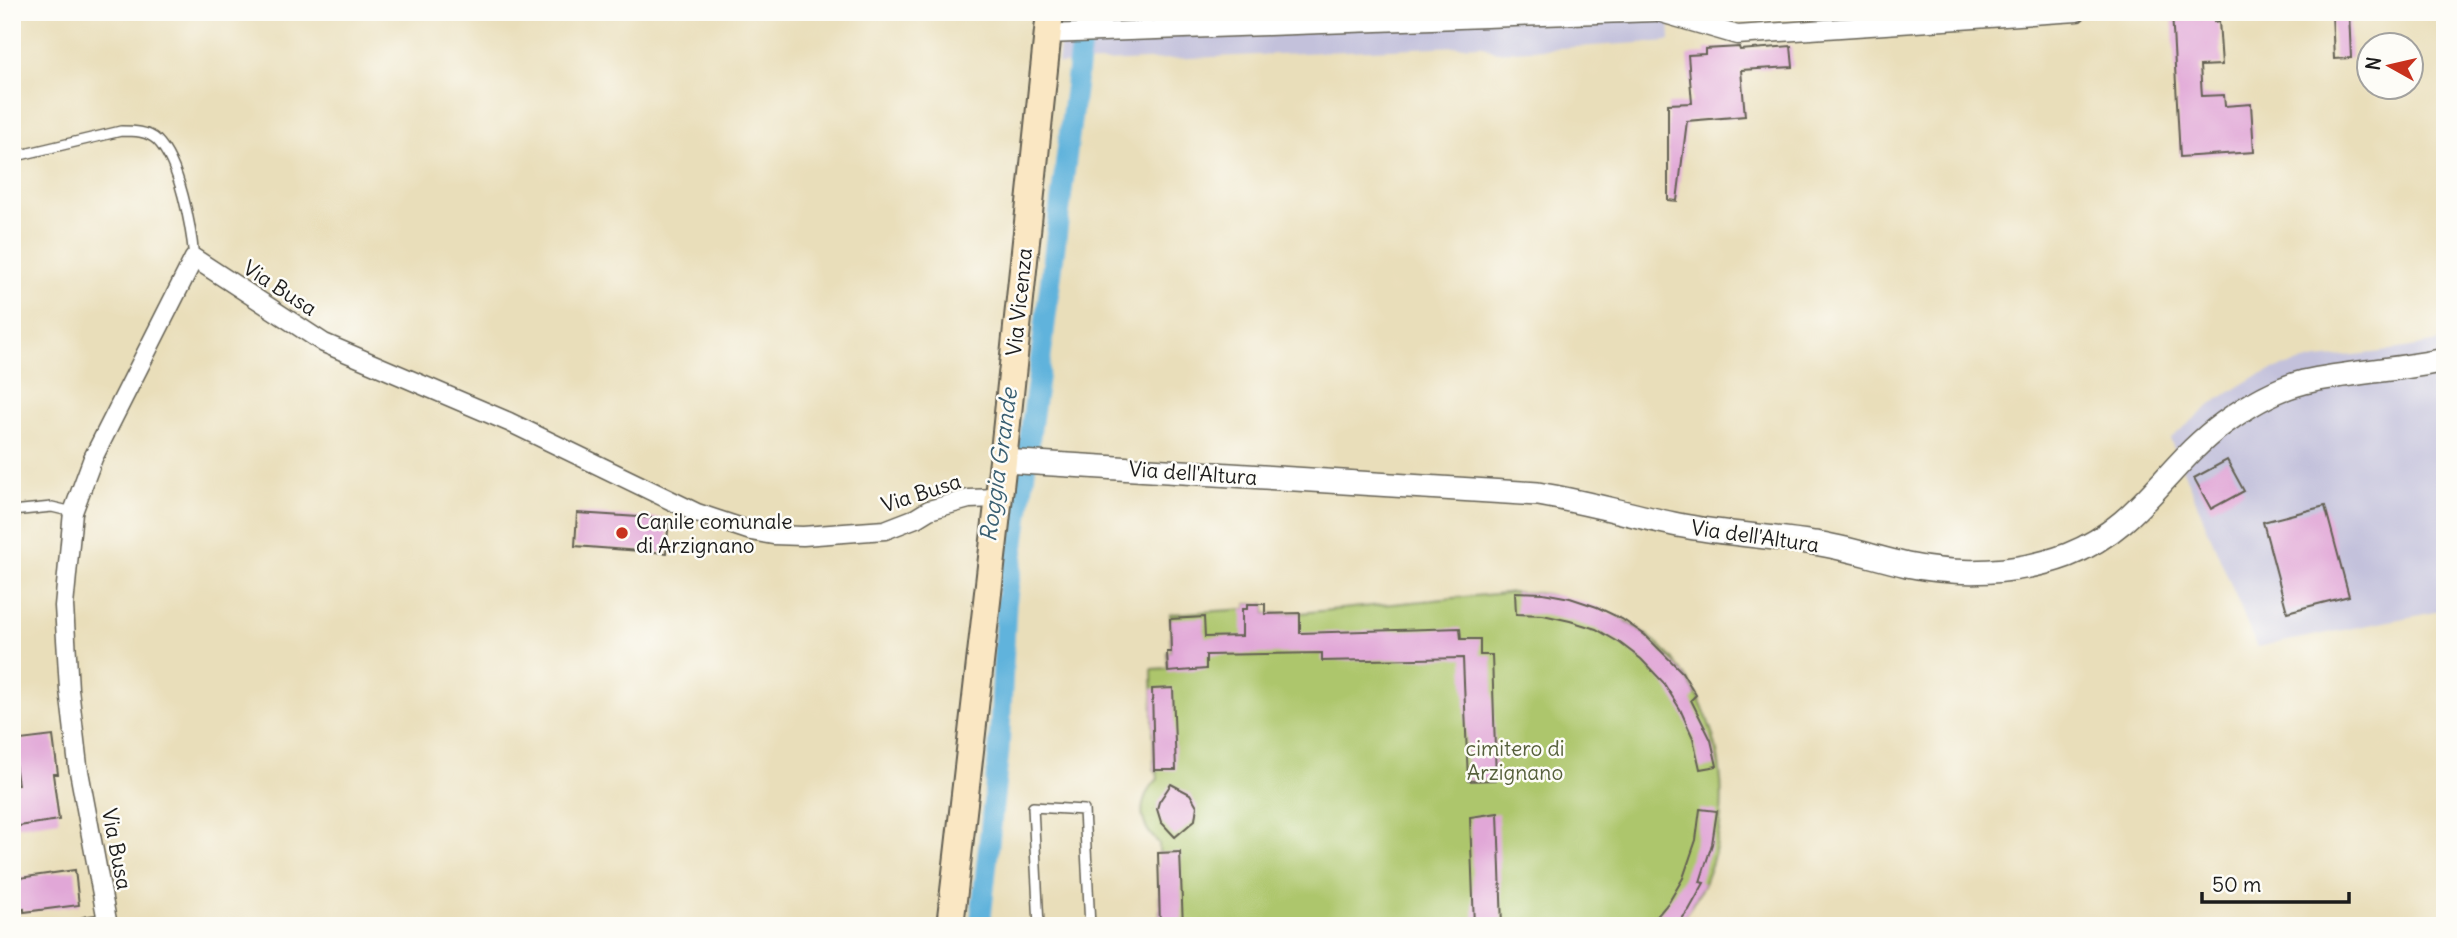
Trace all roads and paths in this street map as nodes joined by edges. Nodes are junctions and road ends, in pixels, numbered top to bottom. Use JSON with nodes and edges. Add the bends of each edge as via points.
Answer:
{"nodes":[{"id":1,"x":1656,"y":12,"type":"edge"},
{"id":2,"x":2077,"y":12,"type":"edge"},
{"id":3,"x":1495,"y":15,"type":"edge"},
{"id":4,"x":1049,"y":27,"type":"edge"},
{"id":5,"x":12,"y":156,"type":"edge"},
{"id":6,"x":194,"y":258,"type":"junction"},
{"id":7,"x":2445,"y":360,"type":"edge"},
{"id":8,"x":1003,"y":461,"type":"junction"},
{"id":9,"x":999,"y":498,"type":"junction"},
{"id":10,"x":12,"y":511,"type":"edge"},
{"id":11,"x":73,"y":512,"type":"junction"},
{"id":12,"x":108,"y":924,"type":"edge"},
{"id":13,"x":86,"y":926,"type":"edge"},
{"id":14,"x":950,"y":926,"type":"edge"},
{"id":15,"x":1039,"y":926,"type":"edge"},
{"id":16,"x":1090,"y":926,"type":"edge"}],
"edges":[{"from":1,"to":2,"type":"street","via":[[1737,35]]},
{"from":1,"to":3,"type":"street"},
{"from":3,"to":4,"type":"street","via":[[1126,31]]},
{"from":4,"to":8,"type":"main road","name":"Via Vicenza"},
{"from":5,"to":6,"type":"lane","via":[[121,131],[139,131],[156,139],[171,160],[191,226]]},
{"from":6,"to":9,"type":"street","name":"Via Busa","via":[[324,344],[509,422],[697,513],[751,531],[803,536],[885,530],[929,510],[969,499]]},
{"from":6,"to":11,"type":"street","name":"Via Busa","via":[[93,458]]},
{"from":7,"to":8,"type":"street","name":"Via dell'Altura","via":[[2302,383],[2273,394],[2222,425],[2122,525],[2095,542],[2040,563],[1986,572],[1923,568],[1815,543],[1678,525],[1538,494]]},
{"from":8,"to":9,"type":"main road","name":"Via Vicenza"},
{"from":9,"to":14,"type":"main road","name":"Via Vicenza"},
{"from":10,"to":11,"type":"lane","via":[[52,507]]},
{"from":11,"to":12,"type":"street","name":"Via Busa","via":[[64,606],[69,690],[78,766]]},
{"from":12,"to":13,"type":"street"},
{"from":15,"to":16,"type":"lane","via":[[1033,807],[1084,810]]}]}
